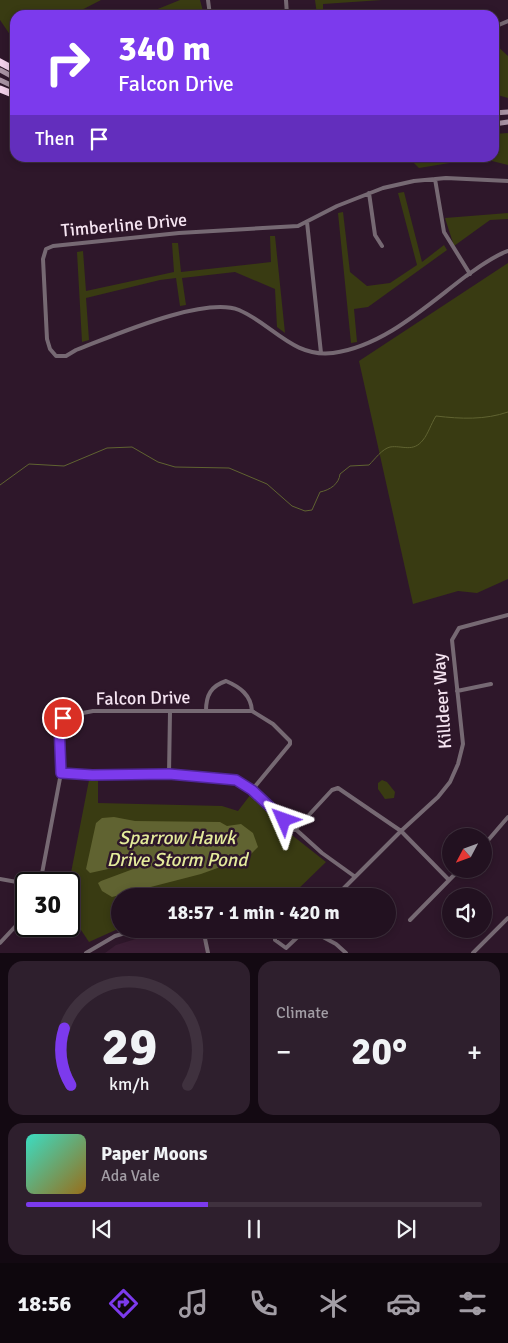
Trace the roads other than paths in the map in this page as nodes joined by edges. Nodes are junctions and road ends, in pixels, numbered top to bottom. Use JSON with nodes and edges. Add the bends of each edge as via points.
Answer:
{"nodes":[{"id":1,"x":435,"y":179,"type":"junction"},
{"id":2,"x":508,"y":181,"type":"edge"},
{"id":3,"x":369,"y":193,"type":"junction"},
{"id":4,"x":307,"y":222,"type":"junction"},
{"id":5,"x":382,"y":246,"type":"dead end"},
{"id":6,"x":508,"y":250,"type":"edge"},
{"id":7,"x":470,"y":274,"type":"junction"},
{"id":8,"x":321,"y":353,"type":"junction"},
{"id":9,"x":508,"y":615,"type":"edge"},
{"id":10,"x":491,"y":684,"type":"dead end"},
{"id":11,"x":456,"y":691,"type":"junction"},
{"id":12,"x":206,"y":711,"type":"junction"},
{"id":13,"x":252,"y":711,"type":"junction"},
{"id":14,"x":170,"y":712,"type":"junction"},
{"id":15,"x":61,"y":773,"type":"junction"},
{"id":16,"x":169,"y":774,"type":"junction"},
{"id":17,"x":252,"y":790,"type":"junction"},
{"id":18,"x":508,"y":817,"type":"edge"},
{"id":19,"x":295,"y":830,"type":"junction"},
{"id":20,"x":401,"y":831,"type":"junction"},
{"id":21,"x":492,"y":836,"type":"edge"},
{"id":22,"x":42,"y":872,"type":"edge"},
{"id":23,"x":354,"y":876,"type":"junction"},
{"id":24,"x":0,"y":879,"type":"edge"},
{"id":25,"x":449,"y":880,"type":"joint"},
{"id":26,"x":15,"y":882,"type":"edge"},
{"id":27,"x":343,"y":888,"type":"edge"},
{"id":28,"x":508,"y":918,"type":"edge"},
{"id":29,"x":410,"y":920,"type":"dead end"},
{"id":30,"x":15,"y":926,"type":"edge"},
{"id":31,"x":112,"y":938,"type":"edge"},
{"id":32,"x":205,"y":938,"type":"edge"},
{"id":33,"x":274,"y":938,"type":"edge"},
{"id":34,"x":297,"y":938,"type":"edge"},
{"id":35,"x":324,"y":938,"type":"edge"},
{"id":36,"x":0,"y":942,"type":"edge"},
{"id":37,"x":86,"y":953,"type":"edge"},
{"id":38,"x":208,"y":953,"type":"edge"},
{"id":39,"x":346,"y":953,"type":"edge"},
{"id":40,"x":473,"y":953,"type":"edge"}],
"edges":[{"from":1,"to":2,"type":"street","name":"Timberline Drive"},
{"from":1,"to":3,"type":"street","name":"Timberline Drive","via":[[406,182]]},
{"from":1,"to":7,"type":"street","via":[[444,232]]},
{"from":3,"to":4,"type":"street","name":"Timberline Drive"},
{"from":3,"to":5,"type":"street","via":[[375,235]]},
{"from":4,"to":8,"type":"street"},
{"from":4,"to":8,"type":"street","name":"Timberline Drive","via":[[298,226],[179,233],[53,246],[46,249],[42,259],[44,312],[50,349],[56,356],[66,356],[178,312],[224,307],[239,310],[290,344]]},
{"from":6,"to":7,"type":"street","name":"Timberline Drive"},
{"from":7,"to":8,"type":"street","name":"Timberline Drive","via":[[394,330],[364,345]]},
{"from":9,"to":11,"type":"street","name":"Killdeer Way","via":[[459,628],[452,640]]},
{"from":10,"to":11,"type":"street"},
{"from":11,"to":20,"type":"street","name":"Killdeer Way","via":[[463,744],[458,764],[438,797]]},
{"from":12,"to":13,"type":"street","name":"Falcon Drive"},
{"from":12,"to":13,"type":"street","via":[[212,689],[226,681],[245,693]]},
{"from":12,"to":14,"type":"street","name":"Falcon Drive"},
{"from":13,"to":17,"type":"street","via":[[280,730],[290,744]]},
{"from":14,"to":15,"type":"street","name":"Falcon Drive","via":[[93,712],[63,718],[59,723]]},
{"from":14,"to":16,"type":"street"},
{"from":15,"to":16,"type":"street"},
{"from":15,"to":22,"type":"street","name":"Falcon Drive"},
{"from":16,"to":17,"type":"street","via":[[236,780]]},
{"from":17,"to":19,"type":"street"},
{"from":18,"to":21,"type":"street"},
{"from":19,"to":20,"type":"street","via":[[332,790],[338,788]]},
{"from":19,"to":23,"type":"street"},
{"from":20,"to":23,"type":"street","name":"Killdeer Way"},
{"from":20,"to":25,"type":"street"},
{"from":23,"to":27,"type":"street","name":"Killdeer Way"},
{"from":24,"to":26,"type":"street"},
{"from":25,"to":29,"type":"street"},
{"from":28,"to":40,"type":"street"},
{"from":30,"to":36,"type":"street"},
{"from":31,"to":37,"type":"street"},
{"from":32,"to":38,"type":"street"},
{"from":33,"to":34,"type":"street","via":[[286,948]]},
{"from":35,"to":39,"type":"street"}]}
